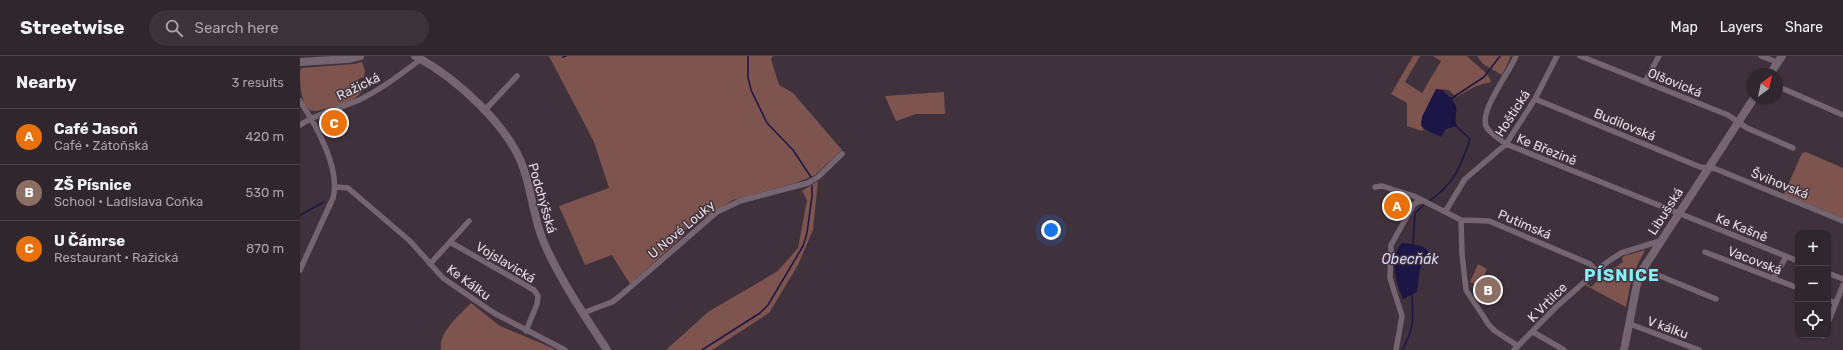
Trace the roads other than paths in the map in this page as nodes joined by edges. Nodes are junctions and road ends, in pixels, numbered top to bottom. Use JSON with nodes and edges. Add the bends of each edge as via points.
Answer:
{"nodes":[{"id":1,"x":360,"y":56,"type":"edge"},
{"id":2,"x":1516,"y":56,"type":"edge"},
{"id":3,"x":1557,"y":56,"type":"edge"},
{"id":4,"x":1580,"y":56,"type":"edge"},
{"id":5,"x":1659,"y":56,"type":"edge"},
{"id":6,"x":1761,"y":56,"type":"edge"},
{"id":7,"x":418,"y":58,"type":"edge"},
{"id":8,"x":1779,"y":59,"type":"edge"},
{"id":9,"x":300,"y":62,"type":"edge"},
{"id":10,"x":1774,"y":68,"type":"edge"},
{"id":11,"x":517,"y":76,"type":"dead end"},
{"id":12,"x":1645,"y":82,"type":"junction"},
{"id":13,"x":1783,"y":89,"type":"edge"},
{"id":14,"x":1535,"y":98,"type":"junction"},
{"id":15,"x":300,"y":101,"type":"edge"},
{"id":16,"x":1750,"y":104,"type":"edge"},
{"id":17,"x":484,"y":111,"type":"junction"},
{"id":18,"x":1843,"y":115,"type":"edge"},
{"id":19,"x":312,"y":118,"type":"junction"},
{"id":20,"x":1738,"y":122,"type":"junction"},
{"id":21,"x":300,"y":125,"type":"edge"},
{"id":22,"x":1506,"y":144,"type":"junction"},
{"id":23,"x":1793,"y":148,"type":"dead end"},
{"id":24,"x":842,"y":154,"type":"dead end"},
{"id":25,"x":1708,"y":168,"type":"junction"},
{"id":26,"x":336,"y":187,"type":"junction"},
{"id":27,"x":1375,"y":187,"type":"dead end"},
{"id":28,"x":1425,"y":202,"type":"junction"},
{"id":29,"x":1445,"y":212,"type":"junction"},
{"id":30,"x":1678,"y":213,"type":"junction"},
{"id":31,"x":1461,"y":220,"type":"junction"},
{"id":32,"x":469,"y":221,"type":"dead end"},
{"id":33,"x":1843,"y":221,"type":"edge"},
{"id":34,"x":1660,"y":241,"type":"junction"},
{"id":35,"x":450,"y":242,"type":"junction"},
{"id":36,"x":1705,"y":252,"type":"dead end"},
{"id":37,"x":1786,"y":257,"type":"junction"},
{"id":38,"x":1795,"y":260,"type":"edge"},
{"id":39,"x":430,"y":264,"type":"junction"},
{"id":40,"x":1643,"y":269,"type":"junction"},
{"id":41,"x":300,"y":270,"type":"edge"},
{"id":42,"x":1596,"y":270,"type":"junction"},
{"id":43,"x":1831,"y":274,"type":"edge"},
{"id":44,"x":1773,"y":279,"type":"junction"},
{"id":45,"x":1843,"y":279,"type":"edge"},
{"id":46,"x":1843,"y":285,"type":"edge"},
{"id":47,"x":1795,"y":287,"type":"edge"},
{"id":48,"x":1716,"y":299,"type":"dead end"},
{"id":49,"x":1831,"y":301,"type":"edge"},
{"id":50,"x":1836,"y":303,"type":"junction"},
{"id":51,"x":583,"y":313,"type":"junction"},
{"id":52,"x":1831,"y":316,"type":"edge"},
{"id":53,"x":1630,"y":324,"type":"junction"},
{"id":54,"x":526,"y":331,"type":"junction"},
{"id":55,"x":1533,"y":332,"type":"junction"},
{"id":56,"x":1516,"y":348,"type":"edge"},
{"id":57,"x":565,"y":350,"type":"edge"},
{"id":58,"x":607,"y":350,"type":"edge"},
{"id":59,"x":1396,"y":350,"type":"edge"},
{"id":60,"x":1564,"y":350,"type":"edge"},
{"id":61,"x":1624,"y":350,"type":"edge"},
{"id":62,"x":1699,"y":350,"type":"edge"}],
"edges":[{"from":1,"to":9,"type":"street"},
{"from":2,"to":22,"type":"street","name":"Ke Březině","via":[[1491,101],[1485,118],[1488,129]]},
{"from":3,"to":14,"type":"street","name":"Hoštická"},
{"from":4,"to":12,"type":"street","name":"Olšovická"},
{"from":5,"to":12,"type":"street"},
{"from":6,"to":8,"type":"street"},
{"from":7,"to":17,"type":"street","name":"Podchýšská","via":[[449,80]]},
{"from":7,"to":19,"type":"street","name":"Ražická","via":[[389,83],[360,100]]},
{"from":8,"to":10,"type":"street"},
{"from":11,"to":17,"type":"street"},
{"from":12,"to":20,"type":"street","name":"Olšovická","via":[[1728,115]]},
{"from":13,"to":18,"type":"street"},
{"from":14,"to":22,"type":"street","name":"Hoštická"},
{"from":14,"to":25,"type":"street","name":"Budilovská","via":[[1700,167]]},
{"from":15,"to":19,"type":"street"},
{"from":16,"to":20,"type":"street","name":"Libušská"},
{"from":17,"to":51,"type":"street","name":"Podchýšská","via":[[503,132],[524,169],[543,241],[560,276]]},
{"from":19,"to":21,"type":"street","name":"Ražická"},
{"from":19,"to":26,"type":"street","via":[[335,177]]},
{"from":20,"to":23,"type":"street","name":"Olšovická"},
{"from":20,"to":25,"type":"street","name":"Libušská"},
{"from":22,"to":29,"type":"street","name":"Hoštická","via":[[1465,179]]},
{"from":22,"to":30,"type":"street","name":"Ke Březině"},
{"from":24,"to":51,"type":"street","name":"U Nové Louky","via":[[808,183],[740,201],[717,212],[620,296],[612,302]]},
{"from":25,"to":30,"type":"street","name":"Libušská"},
{"from":25,"to":33,"type":"street","name":"Švihovská"},
{"from":26,"to":39,"type":"street","name":"Ke Kálku","via":[[348,188],[410,241]]},
{"from":26,"to":41,"type":"street"},
{"from":27,"to":28,"type":"street","name":"Putimská","via":[[1382,186],[1404,192]]},
{"from":28,"to":29,"type":"street","name":"Putimská"},
{"from":28,"to":59,"type":"street","via":[[1414,204],[1391,245],[1390,278],[1403,321]]},
{"from":29,"to":31,"type":"street","name":"Putimská"},
{"from":30,"to":34,"type":"street","name":"Libušská"},
{"from":30,"to":37,"type":"street","name":"Ke Kašně"},
{"from":31,"to":42,"type":"street","name":"Putimská","via":[[1489,220],[1508,227],[1590,264]]},
{"from":31,"to":56,"type":"street","via":[[1466,290],[1494,331]]},
{"from":32,"to":35,"type":"street"},
{"from":34,"to":40,"type":"street","name":"Libušská"},
{"from":34,"to":42,"type":"street","name":"K Vrtilce","via":[[1622,253]]},
{"from":35,"to":39,"type":"street"},
{"from":35,"to":54,"type":"street","name":"Vojslavická","via":[[534,290],[538,296],[537,304]]},
{"from":36,"to":44,"type":"street","name":"Vacovská"},
{"from":37,"to":38,"type":"street","name":"Ke Kašně"},
{"from":37,"to":44,"type":"street"},
{"from":39,"to":54,"type":"street","name":"Ke Kálku","via":[[449,282]]},
{"from":40,"to":48,"type":"street"},
{"from":40,"to":53,"type":"street","name":"Libušská","via":[[1637,284]]},
{"from":42,"to":55,"type":"street","name":"K Vrtilce"},
{"from":43,"to":45,"type":"street"},
{"from":44,"to":47,"type":"street","name":"Vacovská"},
{"from":46,"to":50,"type":"street"},
{"from":49,"to":50,"type":"street"},
{"from":50,"to":52,"type":"street"},
{"from":51,"to":58,"type":"street","name":"Podchýšská"},
{"from":53,"to":61,"type":"street","name":"Libušská"},
{"from":53,"to":62,"type":"street","name":"V kálku"},
{"from":54,"to":57,"type":"street","name":"Ke Kálku"},
{"from":55,"to":56,"type":"street","name":"K Vrtilce"},
{"from":55,"to":60,"type":"street"}]}
